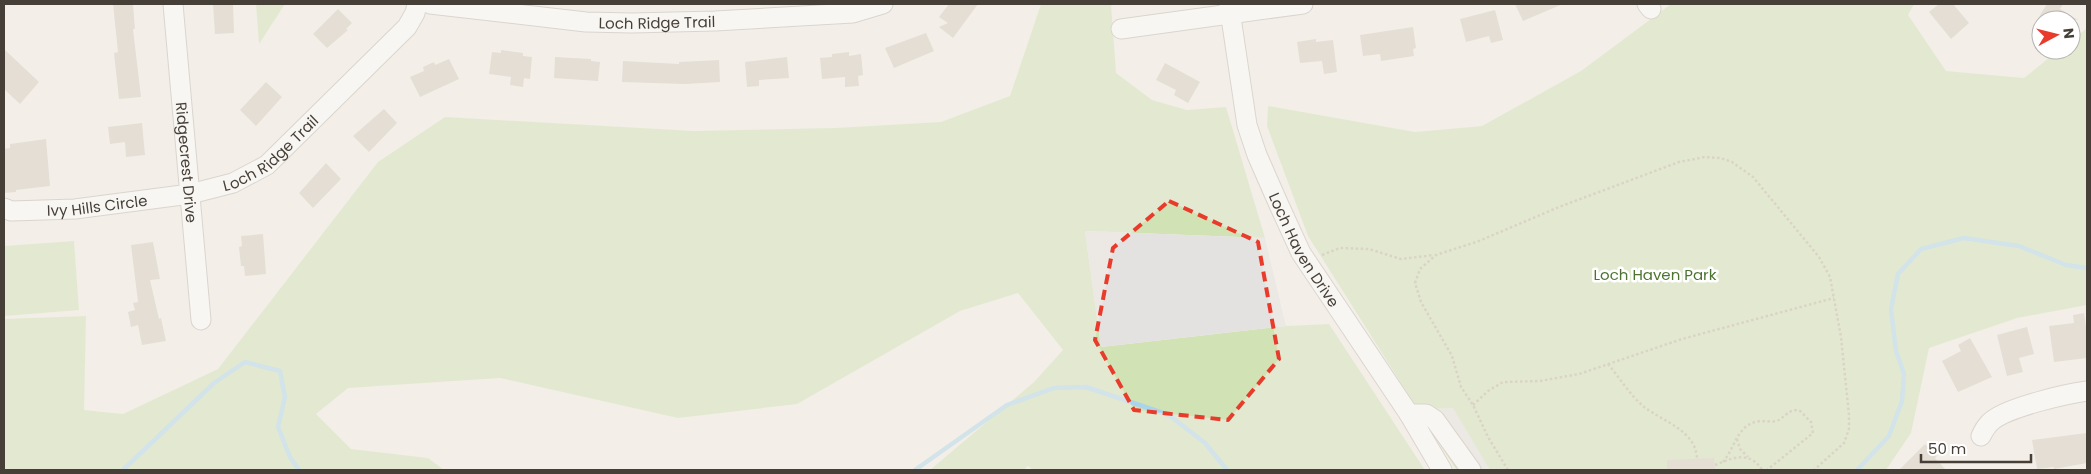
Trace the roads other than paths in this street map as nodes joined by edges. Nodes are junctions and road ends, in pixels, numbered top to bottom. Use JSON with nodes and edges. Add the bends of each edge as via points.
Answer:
{"nodes":[{"id":1,"x":173,"y":4,"type":"edge"},
{"id":2,"x":417,"y":4,"type":"edge"},
{"id":3,"x":430,"y":4,"type":"edge"},
{"id":4,"x":884,"y":4,"type":"edge"},
{"id":5,"x":1303,"y":4,"type":"edge"},
{"id":6,"x":1230,"y":9,"type":"edge"},
{"id":7,"x":715,"y":12,"type":"edge"},
{"id":8,"x":1121,"y":29,"type":"dead end"},
{"id":9,"x":190,"y":194,"type":"junction"},
{"id":10,"x":4,"y":208,"type":"edge"},
{"id":11,"x":202,"y":320,"type":"dead end"},
{"id":12,"x":2087,"y":391,"type":"edge"},
{"id":13,"x":1408,"y":414,"type":"junction"},
{"id":14,"x":1981,"y":436,"type":"dead end"},
{"id":15,"x":1442,"y":470,"type":"edge"},
{"id":16,"x":1471,"y":470,"type":"edge"}],
"edges":[{"from":1,"to":9,"type":"street","name":"Ridgecrest Drive"},
{"from":2,"to":9,"type":"street","name":"Loch Ridge Trail","via":[[407,27],[267,165],[233,182]]},
{"from":3,"to":7,"type":"street","name":"Loch Ridge Trail","via":[[586,22],[665,23]]},
{"from":4,"to":7,"type":"street","name":"Loch Ridge Trail","via":[[853,13]]},
{"from":5,"to":6,"type":"street"},
{"from":6,"to":8,"type":"street"},
{"from":6,"to":13,"type":"street","name":"Loch Haven Drive","via":[[1247,125],[1257,155],[1301,253]]},
{"from":9,"to":10,"type":"street","name":"Ivy Hills Circle","via":[[75,209],[11,211]]},
{"from":9,"to":11,"type":"street","name":"Ridgecrest Drive"},
{"from":12,"to":14,"type":"street","via":[[2047,399],[2004,413],[1992,420]]},
{"from":13,"to":15,"type":"street","name":"Loch Haven Drive"},
{"from":13,"to":16,"type":"street","via":[[1426,414],[1435,420]]}]}
